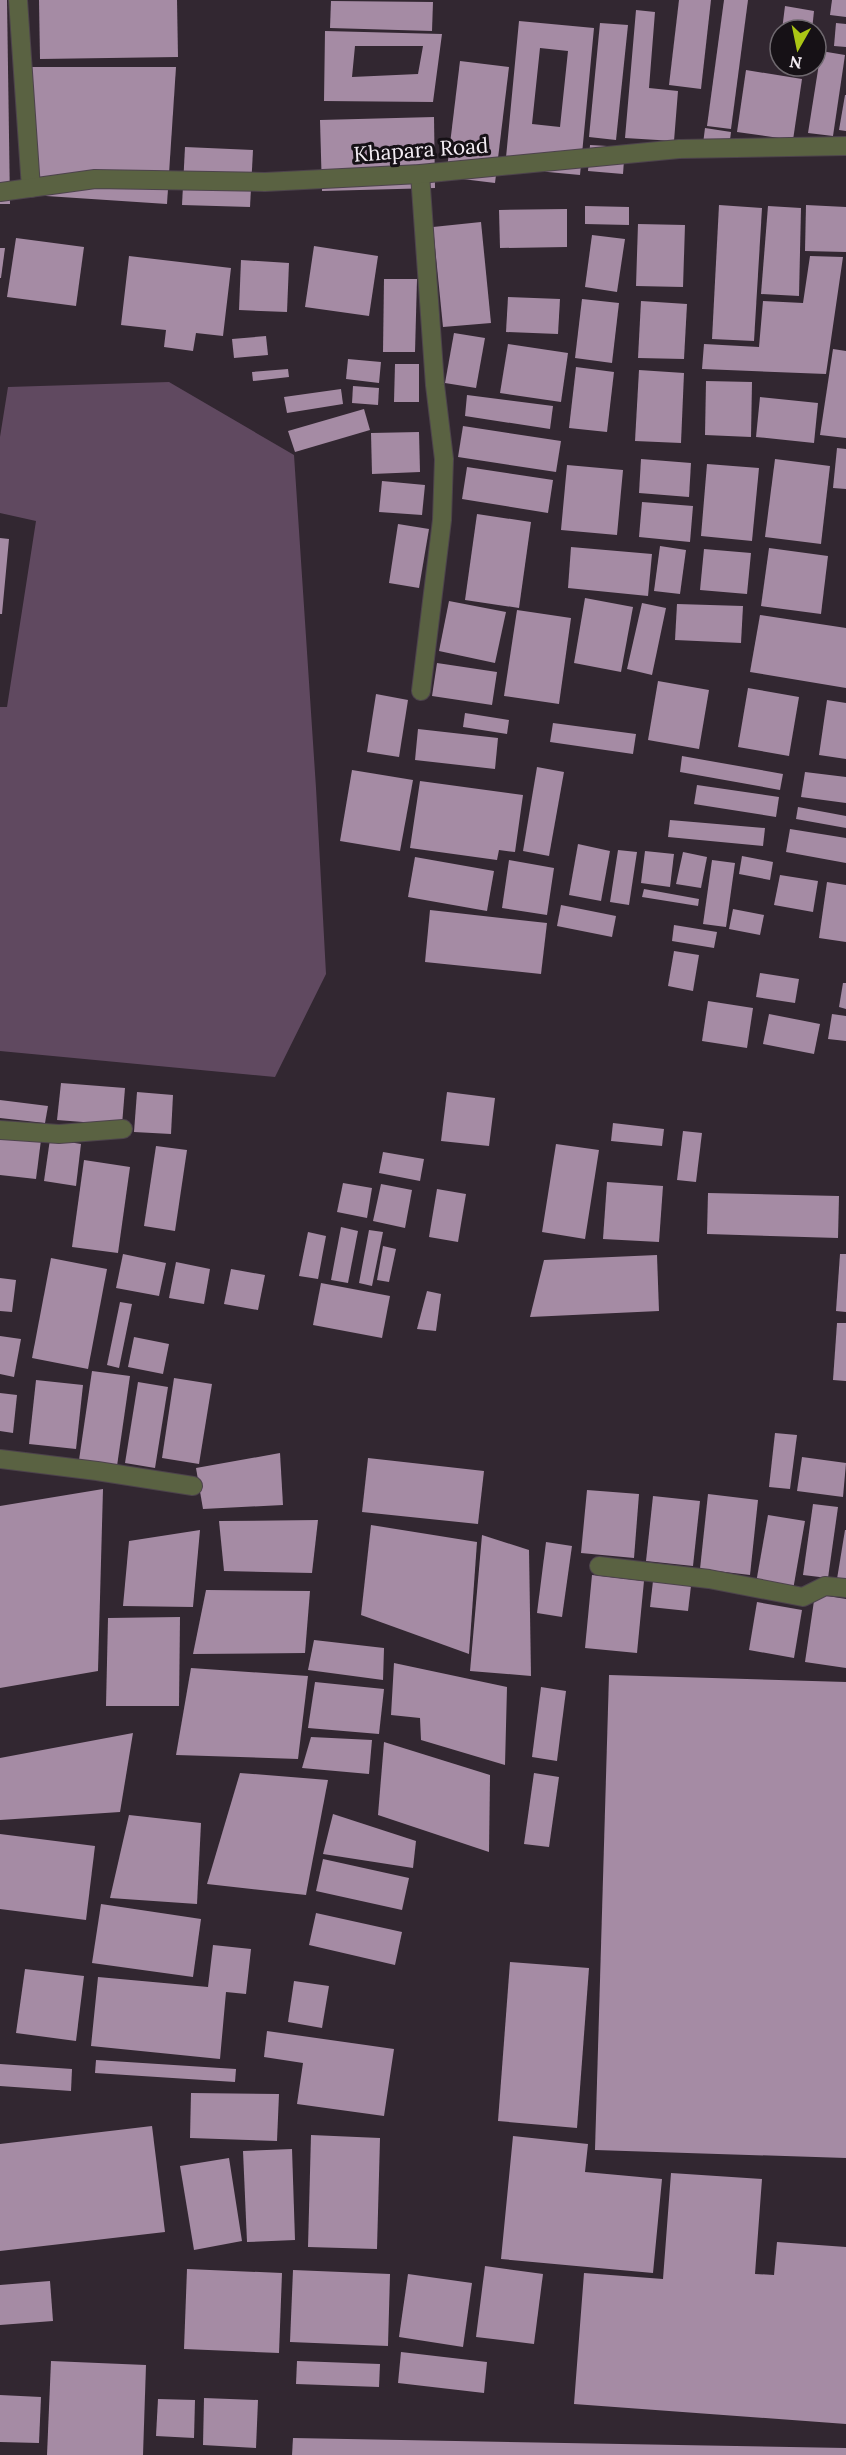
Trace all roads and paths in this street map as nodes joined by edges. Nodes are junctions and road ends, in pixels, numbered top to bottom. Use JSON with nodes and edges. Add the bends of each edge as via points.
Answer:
{"nodes":[{"id":1,"x":18,"y":0,"type":"edge"},
{"id":2,"x":846,"y":146,"type":"edge"},
{"id":3,"x":420,"y":174,"type":"junction"},
{"id":4,"x":32,"y":188,"type":"junction"},
{"id":5,"x":0,"y":192,"type":"edge"},
{"id":6,"x":420,"y":690,"type":"dead end"},
{"id":7,"x":0,"y":1130,"type":"edge"},
{"id":8,"x":123,"y":1130,"type":"dead end"},
{"id":9,"x":0,"y":1459,"type":"edge"},
{"id":10,"x":193,"y":1486,"type":"dead end"},
{"id":11,"x":599,"y":1566,"type":"dead end"},
{"id":12,"x":846,"y":1588,"type":"edge"}],
"edges":[{"from":1,"to":4,"type":"street"},
{"from":2,"to":3,"type":"street","name":"Khapara Road","via":[[679,149]]},
{"from":3,"to":4,"type":"street","name":"Khapara Road","via":[[265,182],[95,179]]},
{"from":3,"to":6,"type":"street","via":[[444,459],[442,520]]},
{"from":4,"to":5,"type":"street","name":"Khapara Road"},
{"from":7,"to":8,"type":"street","via":[[59,1134]]},
{"from":9,"to":10,"type":"street"},
{"from":11,"to":12,"type":"street","via":[[709,1579],[803,1597],[825,1586]]}]}
